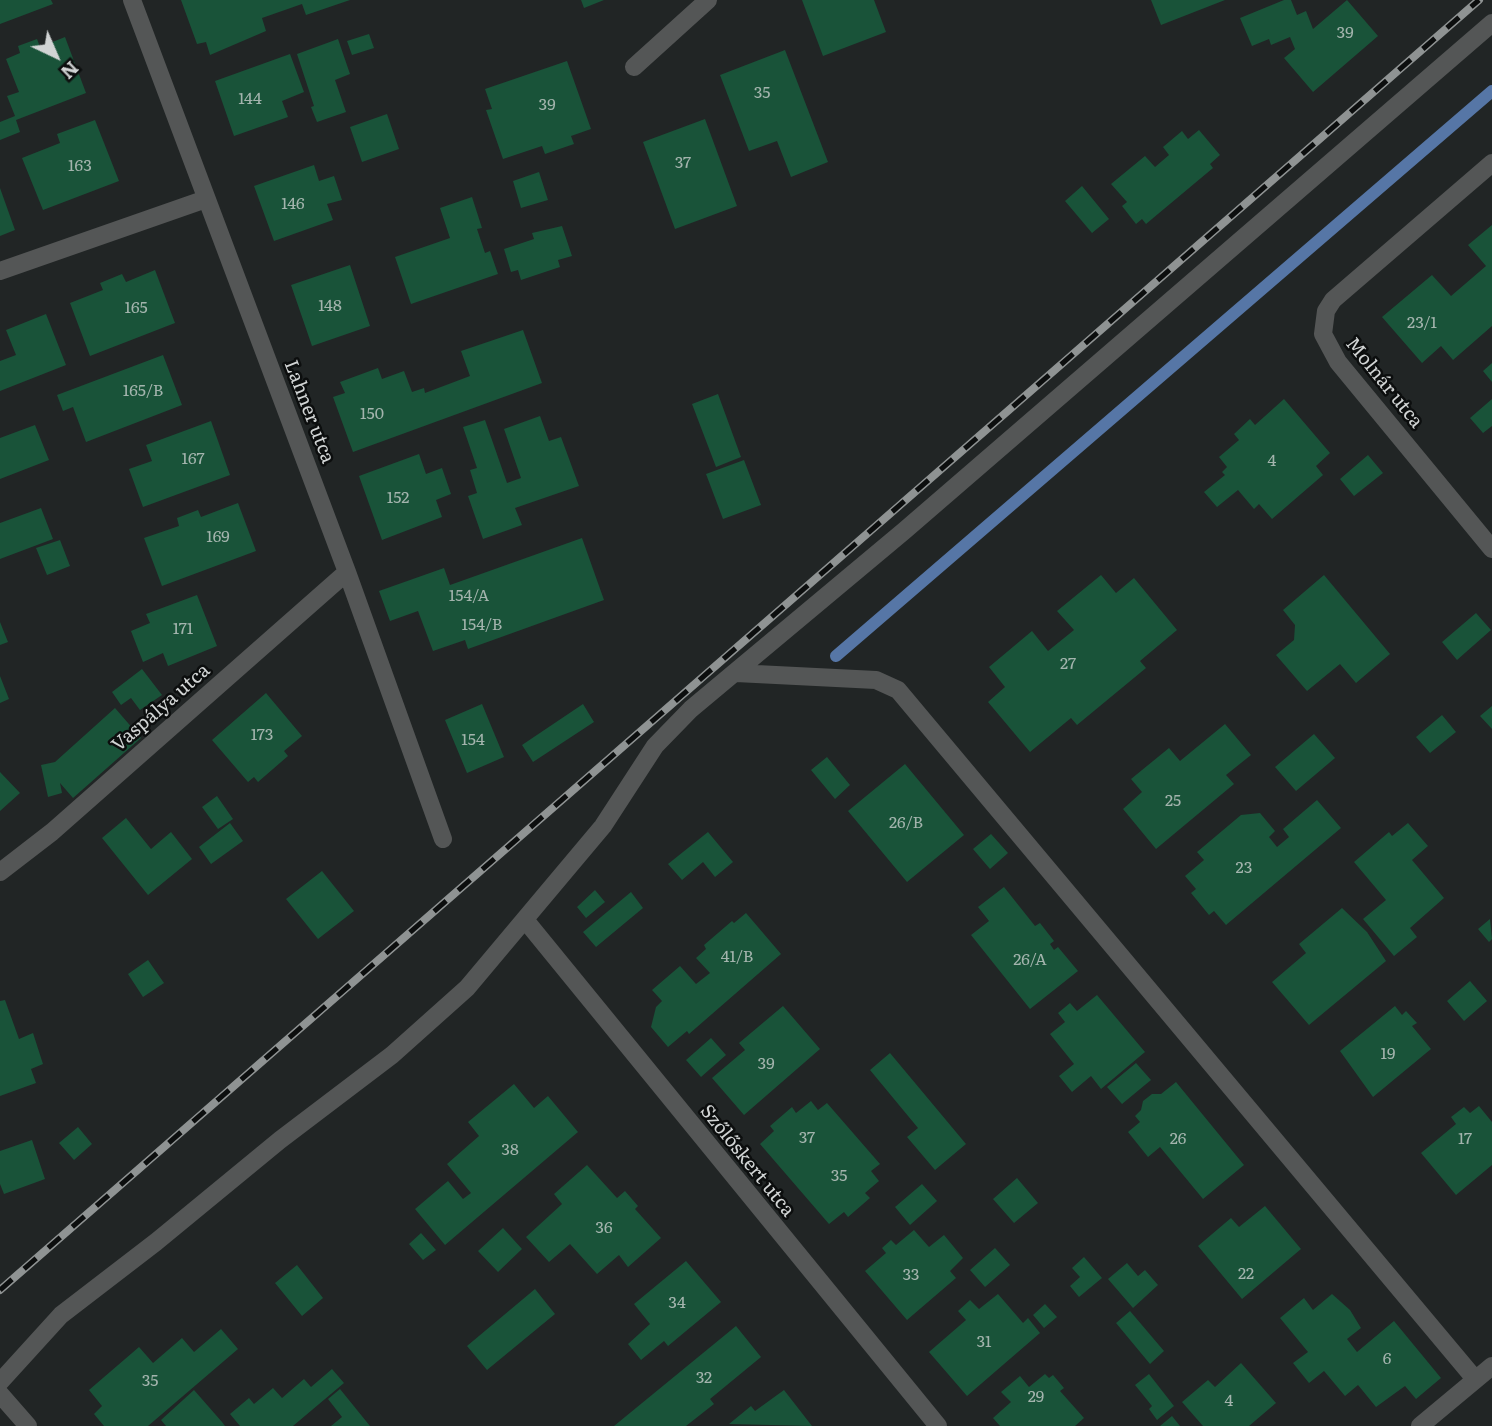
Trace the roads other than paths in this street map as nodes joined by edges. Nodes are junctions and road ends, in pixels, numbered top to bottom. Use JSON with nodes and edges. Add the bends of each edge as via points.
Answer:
{"nodes":[{"id":1,"x":132,"y":0,"type":"edge"},
{"id":2,"x":708,"y":0,"type":"edge"},
{"id":3,"x":1492,"y":23,"type":"edge"},
{"id":4,"x":634,"y":67,"type":"dead end"},
{"id":5,"x":1492,"y":163,"type":"edge"},
{"id":6,"x":206,"y":199,"type":"junction"},
{"id":7,"x":0,"y":271,"type":"edge"},
{"id":8,"x":1492,"y":549,"type":"edge"},
{"id":9,"x":346,"y":572,"type":"junction"},
{"id":10,"x":736,"y":673,"type":"junction"},
{"id":11,"x":443,"y":839,"type":"dead end"},
{"id":12,"x":0,"y":872,"type":"edge"},
{"id":13,"x":526,"y":921,"type":"junction"},
{"id":14,"x":1492,"y":1366,"type":"edge"},
{"id":15,"x":1475,"y":1379,"type":"junction"},
{"id":16,"x":0,"y":1382,"type":"edge"},
{"id":17,"x":0,"y":1395,"type":"edge"},
{"id":18,"x":27,"y":1426,"type":"edge"},
{"id":19,"x":938,"y":1426,"type":"edge"},
{"id":20,"x":1420,"y":1426,"type":"edge"}],
"edges":[{"from":1,"to":6,"type":"street","name":"Lahner utca"},
{"from":2,"to":4,"type":"street"},
{"from":3,"to":10,"type":"street"},
{"from":5,"to":8,"type":"street","name":"Molnár utca","via":[[1334,300],[1326,311],[1323,334],[1338,362]]},
{"from":6,"to":7,"type":"street"},
{"from":6,"to":9,"type":"street","name":"Lahner utca"},
{"from":9,"to":11,"type":"street","name":"Lahner utca"},
{"from":9,"to":12,"type":"street","name":"Vaspálya utca"},
{"from":10,"to":13,"type":"street","via":[[655,746],[603,826]]},
{"from":10,"to":15,"type":"street","via":[[876,680],[898,690]]},
{"from":13,"to":16,"type":"street","via":[[485,970],[430,1023],[71,1307]]},
{"from":13,"to":19,"type":"street","name":"Szőlőskert utca"},
{"from":14,"to":15,"type":"street"},
{"from":15,"to":20,"type":"street"},
{"from":17,"to":18,"type":"street"}]}
